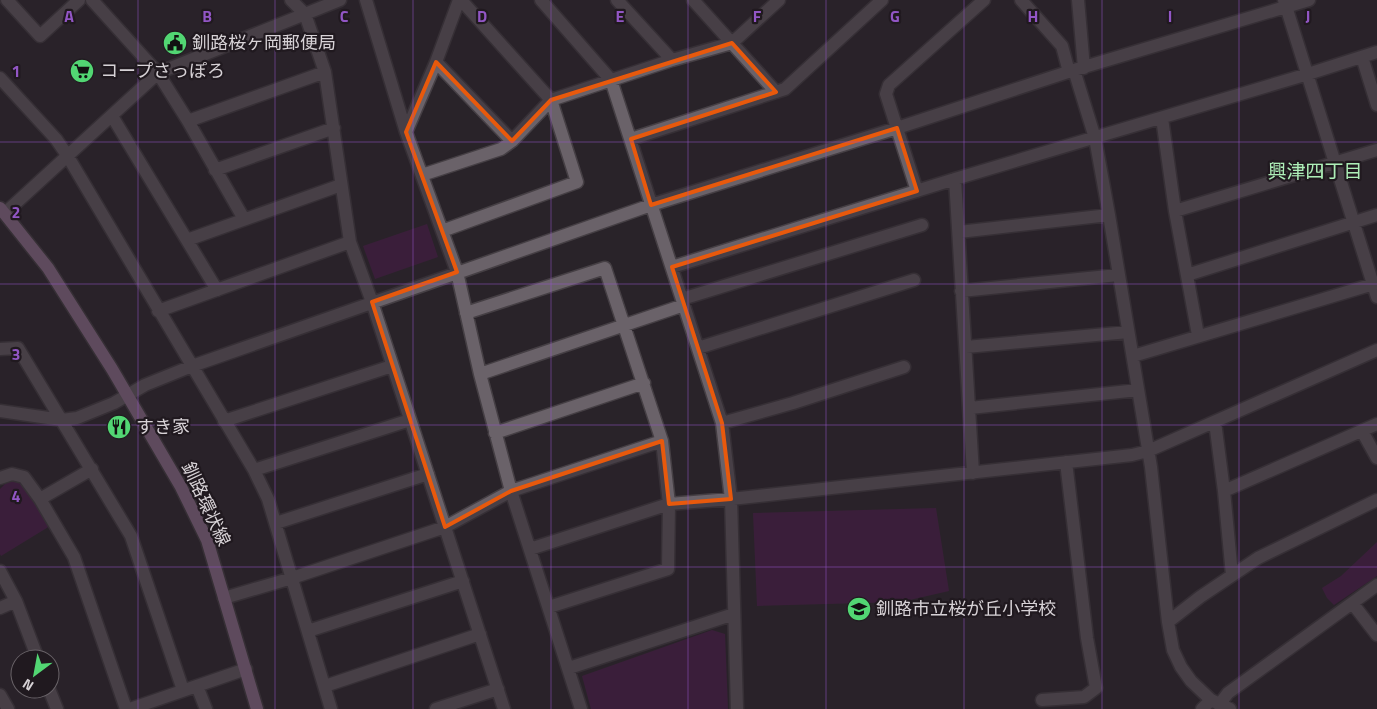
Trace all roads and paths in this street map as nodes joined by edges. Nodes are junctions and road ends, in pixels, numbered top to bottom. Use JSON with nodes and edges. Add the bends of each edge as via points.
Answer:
{"nodes":[{"id":1,"x":7,"y":0,"type":"edge"},
{"id":2,"x":79,"y":0,"type":"edge"},
{"id":3,"x":291,"y":0,"type":"edge"},
{"id":4,"x":340,"y":0,"type":"edge"},
{"id":5,"x":366,"y":0,"type":"edge"},
{"id":6,"x":460,"y":0,"type":"edge"},
{"id":7,"x":541,"y":0,"type":"edge"},
{"id":8,"x":617,"y":0,"type":"edge"},
{"id":9,"x":693,"y":0,"type":"edge"},
{"id":10,"x":779,"y":0,"type":"edge"},
{"id":11,"x":882,"y":0,"type":"edge"},
{"id":12,"x":984,"y":0,"type":"edge"},
{"id":13,"x":1020,"y":0,"type":"edge"},
{"id":14,"x":1078,"y":0,"type":"edge"},
{"id":15,"x":1309,"y":0,"type":"edge"},
{"id":16,"x":98,"y":2,"type":"edge"},
{"id":17,"x":1286,"y":3,"type":"edge"},
{"id":18,"x":304,"y":14,"type":"junction"},
{"id":19,"x":732,"y":43,"type":"junction"},
{"id":20,"x":1377,"y":52,"type":"edge"},
{"id":21,"x":1362,"y":57,"type":"junction"},
{"id":22,"x":672,"y":60,"type":"junction"},
{"id":23,"x":436,"y":62,"type":"junction"},
{"id":24,"x":1076,"y":70,"type":"junction"},
{"id":25,"x":325,"y":72,"type":"junction"},
{"id":26,"x":158,"y":73,"type":"junction"},
{"id":27,"x":1308,"y":74,"type":"junction"},
{"id":28,"x":0,"y":78,"type":"edge"},
{"id":29,"x":611,"y":80,"type":"junction"},
{"id":30,"x":776,"y":92,"type":"junction"},
{"id":31,"x":551,"y":100,"type":"junction"},
{"id":32,"x":1377,"y":105,"type":"edge"},
{"id":33,"x":112,"y":116,"type":"junction"},
{"id":34,"x":1162,"y":118,"type":"junction"},
{"id":35,"x":188,"y":121,"type":"junction"},
{"id":36,"x":334,"y":128,"type":"junction"},
{"id":37,"x":897,"y":128,"type":"junction"},
{"id":38,"x":406,"y":132,"type":"junction"},
{"id":39,"x":1095,"y":138,"type":"junction"},
{"id":40,"x":632,"y":140,"type":"junction"},
{"id":41,"x":512,"y":141,"type":"junction"},
{"id":42,"x":1377,"y":150,"type":"edge"},
{"id":43,"x":67,"y":155,"type":"junction"},
{"id":44,"x":1336,"y":163,"type":"junction"},
{"id":45,"x":215,"y":170,"type":"junction"},
{"id":46,"x":422,"y":174,"type":"junction"},
{"id":47,"x":955,"y":179,"type":"junction"},
{"id":48,"x":341,"y":185,"type":"junction"},
{"id":49,"x":917,"y":191,"type":"junction"},
{"id":50,"x":651,"y":205,"type":"junction"},
{"id":51,"x":2,"y":211,"type":"edge"},
{"id":52,"x":1175,"y":211,"type":"junction"},
{"id":53,"x":1109,"y":215,"type":"junction"},
{"id":54,"x":1377,"y":215,"type":"edge"},
{"id":55,"x":244,"y":220,"type":"junction"},
{"id":56,"x":1352,"y":223,"type":"junction"},
{"id":57,"x":922,"y":225,"type":"dead end"},
{"id":58,"x":442,"y":231,"type":"junction"},
{"id":59,"x":959,"y":232,"type":"junction"},
{"id":60,"x":187,"y":240,"type":"junction"},
{"id":61,"x":350,"y":242,"type":"junction"},
{"id":62,"x":672,"y":267,"type":"junction"},
{"id":63,"x":457,"y":272,"type":"junction"},
{"id":64,"x":1118,"y":275,"type":"junction"},
{"id":65,"x":1187,"y":275,"type":"junction"},
{"id":66,"x":914,"y":280,"type":"dead end"},
{"id":67,"x":1375,"y":283,"type":"edge"},
{"id":68,"x":217,"y":290,"type":"junction"},
{"id":69,"x":961,"y":291,"type":"junction"},
{"id":70,"x":1377,"y":297,"type":"edge"},
{"id":71,"x":372,"y":302,"type":"junction"},
{"id":72,"x":683,"y":302,"type":"junction"},
{"id":73,"x":158,"y":310,"type":"junction"},
{"id":74,"x":466,"y":313,"type":"junction"},
{"id":75,"x":625,"y":325,"type":"junction"},
{"id":76,"x":1128,"y":332,"type":"junction"},
{"id":77,"x":1198,"y":335,"type":"junction"},
{"id":78,"x":966,"y":347,"type":"junction"},
{"id":79,"x":698,"y":348,"type":"junction"},
{"id":80,"x":0,"y":349,"type":"edge"},
{"id":81,"x":1377,"y":350,"type":"edge"},
{"id":82,"x":1133,"y":356,"type":"junction"},
{"id":83,"x":192,"y":366,"type":"junction"},
{"id":84,"x":392,"y":366,"type":"junction"},
{"id":85,"x":904,"y":367,"type":"dead end"},
{"id":86,"x":480,"y":374,"type":"junction"},
{"id":87,"x":644,"y":383,"type":"junction"},
{"id":88,"x":1138,"y":390,"type":"junction"},
{"id":89,"x":127,"y":395,"type":"junction"},
{"id":90,"x":970,"y":408,"type":"junction"},
{"id":91,"x":0,"y":411,"type":"edge"},
{"id":92,"x":62,"y":420,"type":"junction"},
{"id":93,"x":410,"y":420,"type":"junction"},
{"id":94,"x":224,"y":421,"type":"junction"},
{"id":95,"x":1215,"y":422,"type":"junction"},
{"id":96,"x":722,"y":423,"type":"junction"},
{"id":97,"x":1377,"y":424,"type":"edge"},
{"id":98,"x":1362,"y":431,"type":"junction"},
{"id":99,"x":495,"y":432,"type":"junction"},
{"id":100,"x":662,"y":441,"type":"junction"},
{"id":101,"x":1148,"y":451,"type":"junction"},
{"id":102,"x":1377,"y":458,"type":"edge"},
{"id":103,"x":1066,"y":462,"type":"junction"},
{"id":104,"x":92,"y":469,"type":"junction"},
{"id":105,"x":254,"y":470,"type":"junction"},
{"id":106,"x":973,"y":473,"type":"junction"},
{"id":107,"x":428,"y":474,"type":"junction"},
{"id":108,"x":0,"y":478,"type":"edge"},
{"id":109,"x":511,"y":491,"type":"junction"},
{"id":110,"x":1224,"y":492,"type":"junction"},
{"id":111,"x":40,"y":499,"type":"junction"},
{"id":112,"x":731,"y":499,"type":"junction"},
{"id":113,"x":1377,"y":500,"type":"edge"},
{"id":114,"x":669,"y":504,"type":"junction"},
{"id":115,"x":276,"y":523,"type":"junction"},
{"id":116,"x":445,"y":527,"type":"junction"},
{"id":117,"x":530,"y":549,"type":"junction"},
{"id":118,"x":0,"y":571,"type":"edge"},
{"id":119,"x":1232,"y":575,"type":"junction"},
{"id":120,"x":292,"y":578,"type":"junction"},
{"id":121,"x":463,"y":581,"type":"junction"},
{"id":122,"x":1377,"y":585,"type":"edge"},
{"id":123,"x":224,"y":598,"type":"junction"},
{"id":124,"x":16,"y":600,"type":"junction"},
{"id":125,"x":1353,"y":604,"type":"junction"},
{"id":126,"x":549,"y":607,"type":"junction"},
{"id":127,"x":0,"y":608,"type":"edge"},
{"id":128,"x":734,"y":614,"type":"junction"},
{"id":129,"x":1168,"y":622,"type":"junction"},
{"id":130,"x":308,"y":631,"type":"junction"},
{"id":131,"x":480,"y":634,"type":"junction"},
{"id":132,"x":1377,"y":635,"type":"edge"},
{"id":133,"x":34,"y":649,"type":"edge"},
{"id":134,"x":568,"y":668,"type":"junction"},
{"id":135,"x":246,"y":669,"type":"junction"},
{"id":136,"x":197,"y":686,"type":"junction"},
{"id":137,"x":324,"y":686,"type":"junction"},
{"id":138,"x":498,"y":689,"type":"junction"},
{"id":139,"x":183,"y":690,"type":"junction"},
{"id":140,"x":0,"y":695,"type":"edge"},
{"id":141,"x":1042,"y":700,"type":"dead end"},
{"id":142,"x":1216,"y":706,"type":"edge"},
{"id":143,"x":8,"y":709,"type":"edge"},
{"id":144,"x":128,"y":709,"type":"edge"},
{"id":145,"x":206,"y":709,"type":"edge"},
{"id":146,"x":257,"y":709,"type":"edge"},
{"id":147,"x":331,"y":709,"type":"edge"},
{"id":148,"x":436,"y":709,"type":"edge"},
{"id":149,"x":504,"y":709,"type":"edge"},
{"id":150,"x":581,"y":709,"type":"edge"},
{"id":151,"x":737,"y":709,"type":"edge"}],
"edges":[{"from":1,"to":2,"type":"street","via":[[40,36]]},
{"from":3,"to":18,"type":"street"},
{"from":4,"to":18,"type":"street"},
{"from":5,"to":38,"type":"street"},
{"from":6,"to":23,"type":"street"},
{"from":6,"to":31,"type":"street"},
{"from":7,"to":29,"type":"street"},
{"from":8,"to":22,"type":"street"},
{"from":9,"to":19,"type":"street"},
{"from":10,"to":19,"type":"street"},
{"from":11,"to":30,"type":"street","via":[[785,88]]},
{"from":12,"to":37,"type":"street","via":[[889,85],[886,94]]},
{"from":13,"to":24,"type":"street","via":[[1062,46]]},
{"from":14,"to":24,"type":"street"},
{"from":15,"to":17,"type":"street"},
{"from":16,"to":26,"type":"street"},
{"from":17,"to":24,"type":"street"},
{"from":17,"to":27,"type":"street"},
{"from":18,"to":25,"type":"street"},
{"from":18,"to":26,"type":"street"},
{"from":19,"to":22,"type":"street"},
{"from":19,"to":30,"type":"street"},
{"from":20,"to":21,"type":"street"},
{"from":21,"to":27,"type":"street"},
{"from":21,"to":32,"type":"street"},
{"from":22,"to":29,"type":"street"},
{"from":23,"to":38,"type":"street"},
{"from":23,"to":41,"type":"street"},
{"from":24,"to":37,"type":"street"},
{"from":24,"to":39,"type":"street"},
{"from":25,"to":35,"type":"street"},
{"from":25,"to":36,"type":"street"},
{"from":26,"to":33,"type":"street"},
{"from":26,"to":35,"type":"street"},
{"from":27,"to":34,"type":"street"},
{"from":27,"to":44,"type":"street"},
{"from":28,"to":43,"type":"street"},
{"from":29,"to":31,"type":"street"},
{"from":29,"to":40,"type":"street"},
{"from":30,"to":40,"type":"street"},
{"from":31,"to":41,"type":"street"},
{"from":31,"to":58,"type":"street","via":[[577,182]]},
{"from":33,"to":43,"type":"street"},
{"from":33,"to":60,"type":"street"},
{"from":34,"to":39,"type":"street"},
{"from":34,"to":52,"type":"street"},
{"from":35,"to":45,"type":"street"},
{"from":36,"to":45,"type":"street"},
{"from":36,"to":48,"type":"street"},
{"from":37,"to":49,"type":"street"},
{"from":37,"to":50,"type":"street"},
{"from":38,"to":46,"type":"street"},
{"from":39,"to":47,"type":"street"},
{"from":39,"to":53,"type":"street"},
{"from":40,"to":50,"type":"street"},
{"from":41,"to":46,"type":"street","via":[[501,148]]},
{"from":42,"to":44,"type":"street"},
{"from":43,"to":51,"type":"street"},
{"from":43,"to":73,"type":"street"},
{"from":44,"to":52,"type":"street"},
{"from":44,"to":56,"type":"street"},
{"from":45,"to":55,"type":"street"},
{"from":46,"to":58,"type":"street"},
{"from":47,"to":49,"type":"street"},
{"from":47,"to":59,"type":"street"},
{"from":48,"to":55,"type":"street"},
{"from":48,"to":61,"type":"street"},
{"from":49,"to":62,"type":"street"},
{"from":50,"to":62,"type":"street"},
{"from":50,"to":63,"type":"street"},
{"from":51,"to":89,"type":"main road","name":"釧路環状線","via":[[48,268]]},
{"from":52,"to":65,"type":"street"},
{"from":53,"to":59,"type":"street"},
{"from":53,"to":64,"type":"street"},
{"from":54,"to":56,"type":"street"},
{"from":55,"to":60,"type":"street"},
{"from":56,"to":65,"type":"street"},
{"from":56,"to":67,"type":"street"},
{"from":57,"to":72,"type":"street"},
{"from":58,"to":63,"type":"street"},
{"from":59,"to":69,"type":"street"},
{"from":60,"to":68,"type":"street"},
{"from":61,"to":68,"type":"street"},
{"from":61,"to":71,"type":"street"},
{"from":62,"to":72,"type":"street"},
{"from":63,"to":71,"type":"street"},
{"from":63,"to":74,"type":"street"},
{"from":64,"to":69,"type":"street"},
{"from":64,"to":76,"type":"street"},
{"from":65,"to":77,"type":"street"},
{"from":66,"to":79,"type":"street"},
{"from":67,"to":70,"type":"street"},
{"from":67,"to":77,"type":"street"},
{"from":68,"to":73,"type":"street"},
{"from":69,"to":78,"type":"street"},
{"from":71,"to":83,"type":"street"},
{"from":71,"to":84,"type":"street"},
{"from":72,"to":75,"type":"street"},
{"from":72,"to":79,"type":"street"},
{"from":73,"to":83,"type":"street"},
{"from":74,"to":75,"type":"street","via":[[606,268]]},
{"from":74,"to":86,"type":"street"},
{"from":75,"to":86,"type":"street"},
{"from":75,"to":87,"type":"street"},
{"from":76,"to":78,"type":"street"},
{"from":76,"to":82,"type":"street"},
{"from":77,"to":82,"type":"street"},
{"from":78,"to":90,"type":"street"},
{"from":79,"to":96,"type":"street"},
{"from":80,"to":92,"type":"street","via":[[18,348]]},
{"from":81,"to":95,"type":"street"},
{"from":82,"to":88,"type":"street"},
{"from":83,"to":89,"type":"street"},
{"from":83,"to":94,"type":"street"},
{"from":84,"to":93,"type":"street"},
{"from":84,"to":94,"type":"street"},
{"from":85,"to":96,"type":"street"},
{"from":86,"to":99,"type":"street"},
{"from":87,"to":99,"type":"street"},
{"from":87,"to":100,"type":"street"},
{"from":88,"to":90,"type":"street"},
{"from":88,"to":101,"type":"street"},
{"from":89,"to":92,"type":"street","via":[[77,418]]},
{"from":89,"to":123,"type":"main road","name":"釧路環状線","via":[[181,487],[207,540]]},
{"from":90,"to":106,"type":"street"},
{"from":91,"to":92,"type":"street"},
{"from":92,"to":104,"type":"street"},
{"from":93,"to":105,"type":"street"},
{"from":93,"to":107,"type":"street"},
{"from":94,"to":105,"type":"street"},
{"from":95,"to":101,"type":"street"},
{"from":95,"to":110,"type":"street"},
{"from":96,"to":112,"type":"street"},
{"from":97,"to":98,"type":"street"},
{"from":98,"to":102,"type":"street"},
{"from":98,"to":110,"type":"street"},
{"from":99,"to":109,"type":"street"},
{"from":100,"to":109,"type":"street"},
{"from":100,"to":114,"type":"street"},
{"from":101,"to":103,"type":"street"},
{"from":101,"to":129,"type":"street"},
{"from":103,"to":106,"type":"street"},
{"from":103,"to":141,"type":"street","via":[[1086,638],[1096,688],[1084,697]]},
{"from":104,"to":111,"type":"street"},
{"from":104,"to":139,"type":"street","via":[[131,536]]},
{"from":105,"to":115,"type":"street"},
{"from":106,"to":112,"type":"street"},
{"from":107,"to":115,"type":"street"},
{"from":107,"to":116,"type":"street"},
{"from":108,"to":111,"type":"street","via":[[12,474],[24,478]]},
{"from":109,"to":116,"type":"street"},
{"from":109,"to":117,"type":"street"},
{"from":110,"to":119,"type":"street"},
{"from":111,"to":144,"type":"street","via":[[74,557]]},
{"from":112,"to":114,"type":"street"},
{"from":112,"to":128,"type":"street"},
{"from":113,"to":119,"type":"street","via":[[1258,558]]},
{"from":114,"to":117,"type":"street"},
{"from":114,"to":126,"type":"street","via":[[668,569]]},
{"from":115,"to":120,"type":"street"},
{"from":116,"to":120,"type":"street"},
{"from":116,"to":121,"type":"street"},
{"from":117,"to":126,"type":"street"},
{"from":118,"to":124,"type":"street"},
{"from":119,"to":129,"type":"street"},
{"from":120,"to":123,"type":"street"},
{"from":120,"to":130,"type":"street"},
{"from":121,"to":130,"type":"street"},
{"from":121,"to":131,"type":"street"},
{"from":122,"to":125,"type":"street"},
{"from":123,"to":135,"type":"main road","name":"釧路環状線"},
{"from":124,"to":127,"type":"street"},
{"from":124,"to":133,"type":"street"},
{"from":125,"to":132,"type":"street"},
{"from":125,"to":142,"type":"street","via":[[1228,693]]},
{"from":126,"to":134,"type":"street"},
{"from":128,"to":134,"type":"street"},
{"from":128,"to":151,"type":"street"},
{"from":129,"to":142,"type":"street","via":[[1173,650],[1181,667]]},
{"from":130,"to":137,"type":"street"},
{"from":131,"to":137,"type":"street"},
{"from":131,"to":138,"type":"street"},
{"from":134,"to":150,"type":"street"},
{"from":135,"to":136,"type":"street"},
{"from":135,"to":146,"type":"main road","name":"釧路環状線"},
{"from":136,"to":139,"type":"street"},
{"from":136,"to":145,"type":"street"},
{"from":137,"to":147,"type":"street"},
{"from":138,"to":148,"type":"street"},
{"from":138,"to":149,"type":"street"},
{"from":139,"to":144,"type":"street"},
{"from":140,"to":143,"type":"street"}]}
